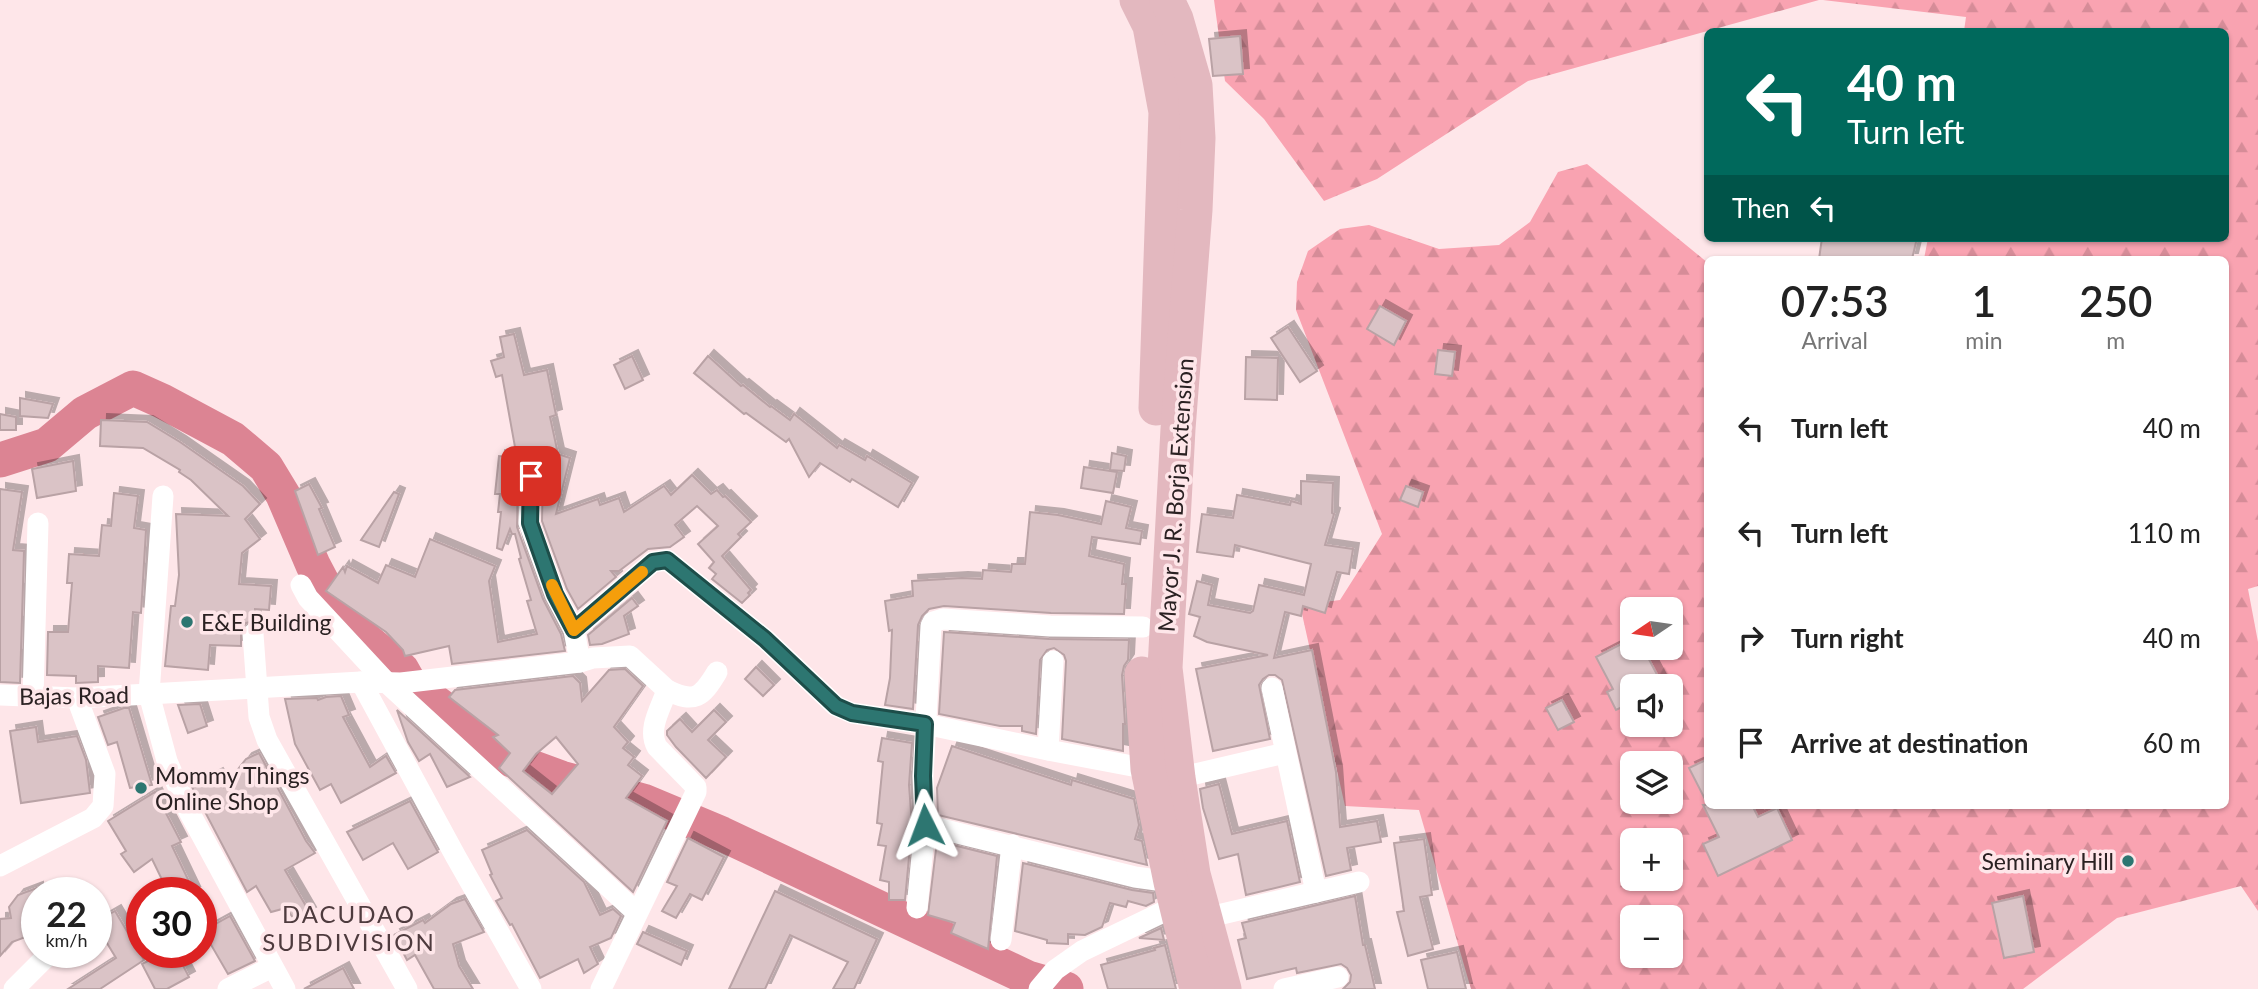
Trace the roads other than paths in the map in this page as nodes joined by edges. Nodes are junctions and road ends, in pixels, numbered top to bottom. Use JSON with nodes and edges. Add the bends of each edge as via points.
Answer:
{"nodes":[{"id":1,"x":1137,"y":0,"type":"edge"},
{"id":2,"x":1167,"y":0,"type":"edge"},
{"id":3,"x":1180,"y":210,"type":"junction"},
{"id":4,"x":531,"y":476,"type":"dead end"},
{"id":5,"x":163,"y":496,"type":"dead end"},
{"id":6,"x":38,"y":523,"type":"dead end"},
{"id":7,"x":301,"y":585,"type":"dead end"},
{"id":8,"x":1143,"y":627,"type":"junction"},
{"id":9,"x":574,"y":630,"type":"junction"},
{"id":10,"x":253,"y":634,"type":"dead end"},
{"id":11,"x":1053,"y":661,"type":"dead end"},
{"id":12,"x":580,"y":662,"type":"junction"},
{"id":13,"x":1153,"y":667,"type":"junction"},
{"id":14,"x":717,"y":673,"type":"dead end"},
{"id":15,"x":361,"y":682,"type":"junction"},
{"id":16,"x":401,"y":682,"type":"junction"},
{"id":17,"x":256,"y":688,"type":"junction"},
{"id":18,"x":1272,"y":688,"type":"dead end"},
{"id":19,"x":667,"y":690,"type":"junction"},
{"id":20,"x":149,"y":694,"type":"junction"},
{"id":21,"x":0,"y":695,"type":"edge"},
{"id":22,"x":33,"y":697,"type":"junction"},
{"id":23,"x":77,"y":698,"type":"junction"},
{"id":24,"x":925,"y":724,"type":"junction"},
{"id":25,"x":1048,"y":750,"type":"junction"},
{"id":26,"x":1285,"y":753,"type":"junction"},
{"id":27,"x":1163,"y":774,"type":"junction"},
{"id":28,"x":925,"y":825,"type":"junction"},
{"id":29,"x":1012,"y":845,"type":"junction"},
{"id":30,"x":0,"y":866,"type":"edge"},
{"id":31,"x":1359,"y":882,"type":"dead end"},
{"id":32,"x":1315,"y":892,"type":"junction"},
{"id":33,"x":1189,"y":895,"type":"junction"},
{"id":34,"x":917,"y":908,"type":"dead end"},
{"id":35,"x":636,"y":912,"type":"junction"},
{"id":36,"x":1001,"y":940,"type":"dead end"},
{"id":37,"x":272,"y":967,"type":"junction"},
{"id":38,"x":35,"y":968,"type":"edge"},
{"id":39,"x":1338,"y":978,"type":"dead end"},
{"id":40,"x":14,"y":989,"type":"edge"},
{"id":41,"x":228,"y":989,"type":"edge"},
{"id":42,"x":285,"y":989,"type":"edge"},
{"id":43,"x":407,"y":989,"type":"edge"},
{"id":44,"x":531,"y":989,"type":"edge"},
{"id":45,"x":601,"y":989,"type":"edge"},
{"id":46,"x":1039,"y":989,"type":"edge"},
{"id":47,"x":1197,"y":989,"type":"edge"},
{"id":48,"x":1224,"y":989,"type":"edge"},
{"id":49,"x":1284,"y":989,"type":"edge"}],
"edges":[{"from":1,"to":3,"type":"main road","name":"Mayor J. R. Borja Extension","via":[[1150,26]]},
{"from":2,"to":3,"type":"main road","name":"Mayor J. R. Borja Extension","via":[[1195,85],[1198,138]]},
{"from":3,"to":8,"type":"main road","name":"Mayor J. R. Borja Extension","via":[[1159,370]]},
{"from":3,"to":13,"type":"main road","name":"Mayor J. R. Borja Extension","via":[[1178,429]]},
{"from":4,"to":9,"type":"street","via":[[530,523],[555,594]]},
{"from":5,"to":20,"type":"street"},
{"from":6,"to":22,"type":"street"},
{"from":7,"to":16,"type":"street","via":[[308,598]]},
{"from":8,"to":13,"type":"main road","name":"Mayor J. R. Borja Extension"},
{"from":8,"to":24,"type":"street","via":[[938,620],[931,626]]},
{"from":9,"to":12,"type":"street"},
{"from":9,"to":24,"type":"street","via":[[653,562],[667,560],[765,639],[836,706],[852,713]]},
{"from":10,"to":17,"type":"street"},
{"from":11,"to":25,"type":"street"},
{"from":12,"to":16,"type":"street","name":"Bajas Road"},
{"from":12,"to":19,"type":"street","name":"Bajas Road","via":[[629,656]]},
{"from":13,"to":27,"type":"main road","name":"Mayor J. R. Borja Extension"},
{"from":14,"to":19,"type":"street","via":[[696,697],[685,699]]},
{"from":15,"to":16,"type":"street","name":"Bajas Road"},
{"from":15,"to":17,"type":"street","name":"Bajas Road"},
{"from":15,"to":44,"type":"street"},
{"from":16,"to":35,"type":"street"},
{"from":17,"to":20,"type":"street","name":"Bajas Road"},
{"from":17,"to":43,"type":"street","via":[[259,718],[272,750]]},
{"from":18,"to":26,"type":"street"},
{"from":19,"to":35,"type":"street","via":[[653,740],[696,786],[696,792]]},
{"from":20,"to":23,"type":"street","name":"Bajas Road"},
{"from":20,"to":37,"type":"street","via":[[167,761],[187,808]]},
{"from":21,"to":22,"type":"street","name":"Bajas Road"},
{"from":22,"to":23,"type":"street","name":"Bajas Road"},
{"from":23,"to":30,"type":"street","via":[[105,774],[103,806],[93,818]]},
{"from":24,"to":25,"type":"street"},
{"from":24,"to":28,"type":"street"},
{"from":25,"to":27,"type":"street"},
{"from":26,"to":27,"type":"street"},
{"from":26,"to":32,"type":"street"},
{"from":27,"to":33,"type":"main road","name":"Mayor J. R. Borja Extension"},
{"from":28,"to":29,"type":"street"},
{"from":28,"to":34,"type":"street"},
{"from":29,"to":33,"type":"street"},
{"from":29,"to":36,"type":"street"},
{"from":31,"to":32,"type":"street"},
{"from":32,"to":33,"type":"street"},
{"from":33,"to":46,"type":"street","via":[[1083,951],[1055,970]]},
{"from":33,"to":47,"type":"main road","name":"Mayor J. R. Borja Extension"},
{"from":33,"to":48,"type":"main road","name":"Mayor J. R. Borja Extension"},
{"from":35,"to":45,"type":"street"},
{"from":37,"to":41,"type":"street"},
{"from":37,"to":42,"type":"street"},
{"from":38,"to":40,"type":"street"},
{"from":39,"to":49,"type":"street"}]}
